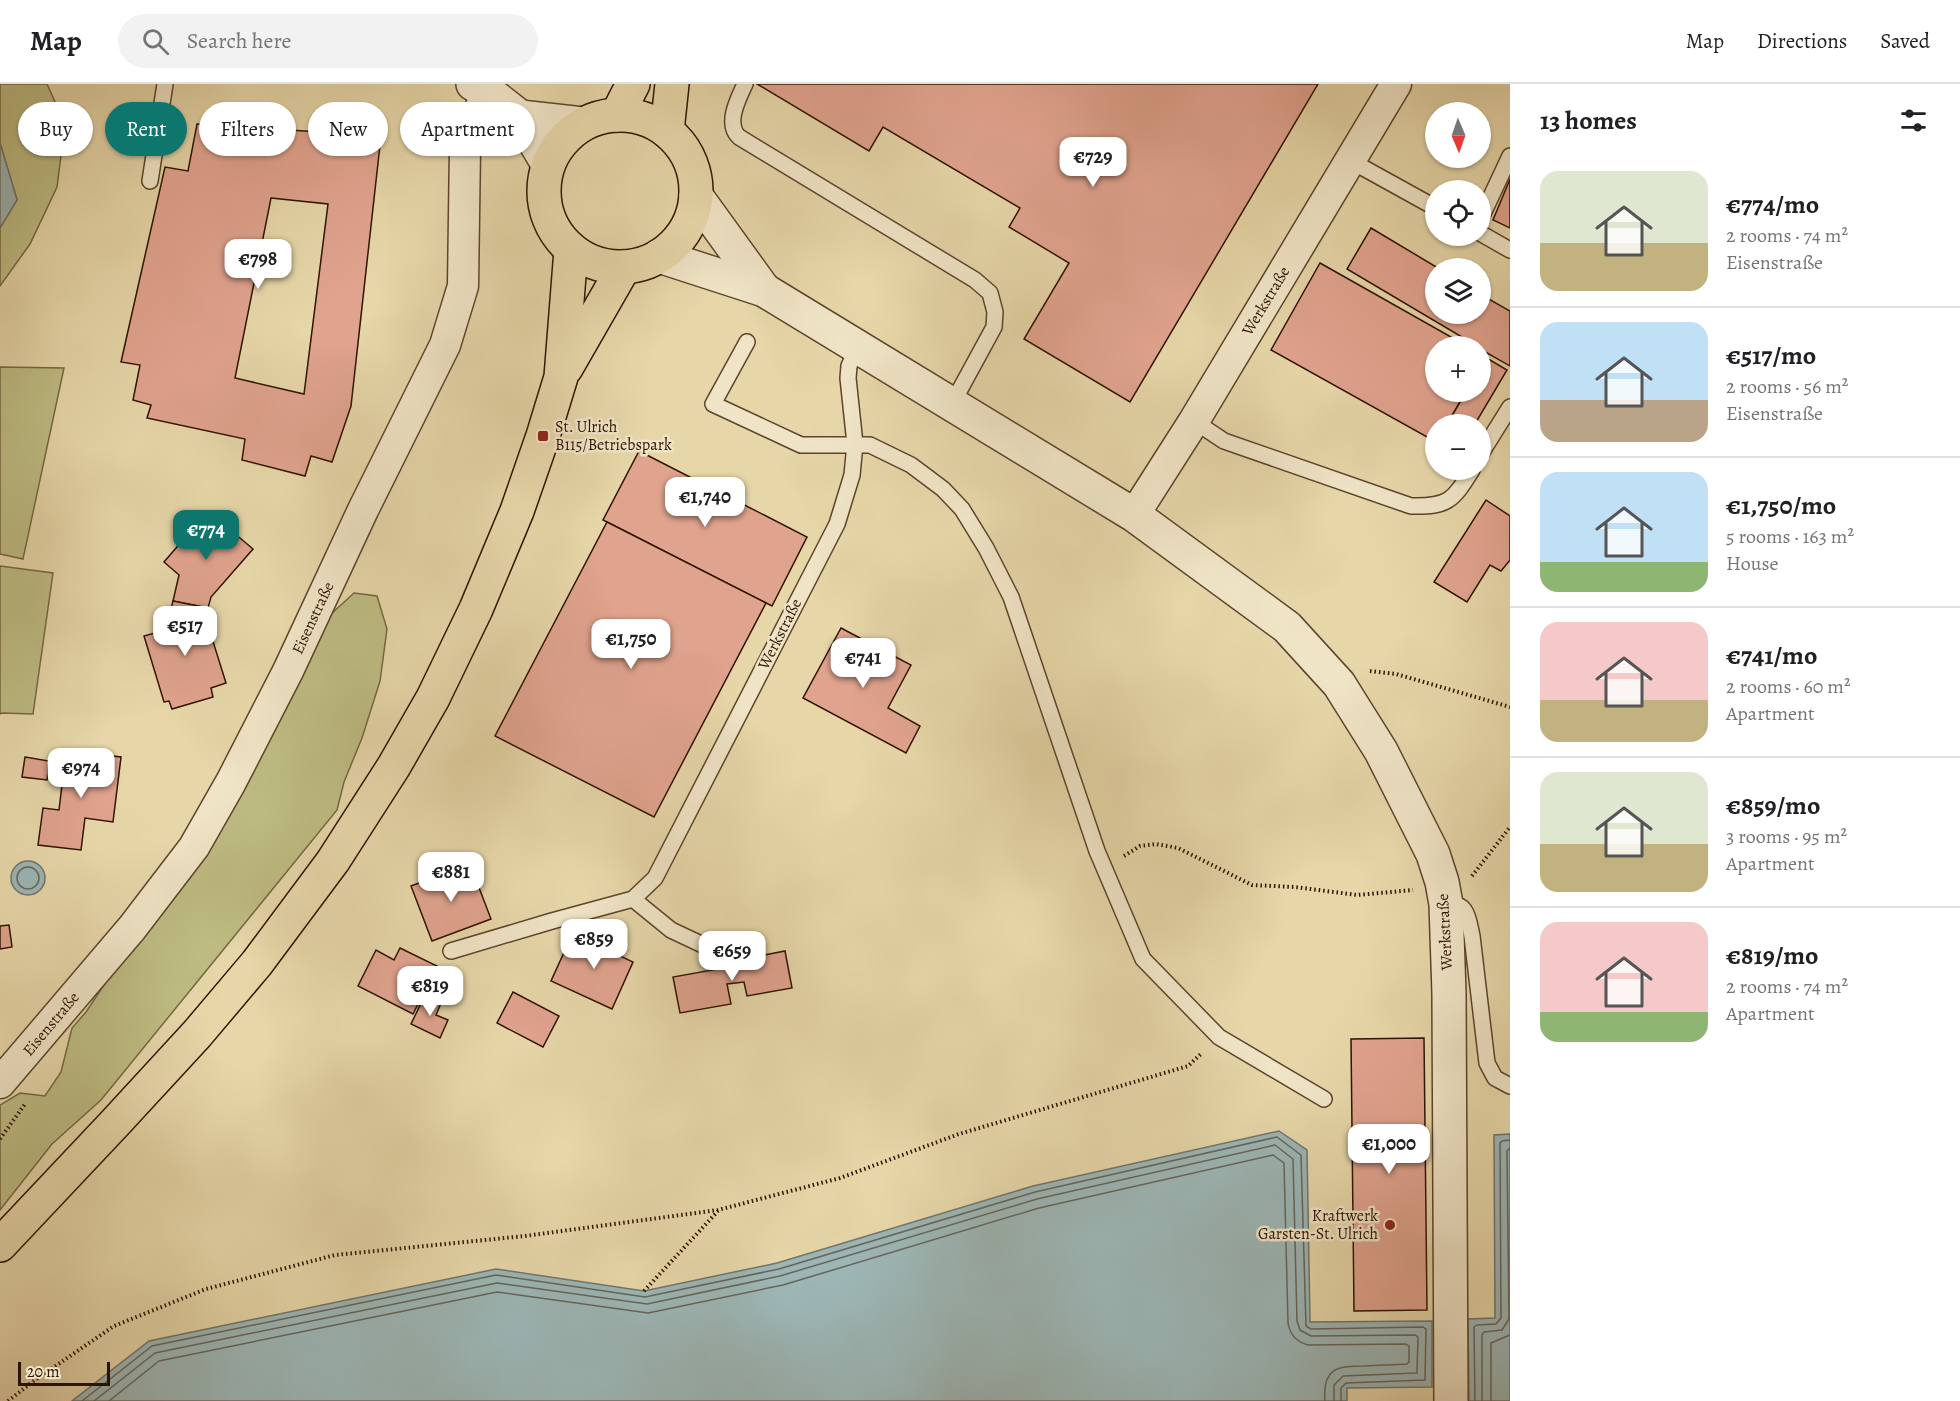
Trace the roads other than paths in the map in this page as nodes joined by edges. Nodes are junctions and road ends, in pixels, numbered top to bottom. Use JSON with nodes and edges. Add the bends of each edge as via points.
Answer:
{"nodes":[{"id":1,"x":165,"y":84,"type":"edge"},
{"id":2,"x":633,"y":84,"type":"edge"},
{"id":3,"x":672,"y":84,"type":"edge"},
{"id":4,"x":745,"y":84,"type":"edge"},
{"id":5,"x":1396,"y":84,"type":"edge"},
{"id":6,"x":480,"y":88,"type":"edge"},
{"id":7,"x":499,"y":102,"type":"edge"},
{"id":8,"x":617,"y":115,"type":"junction"},
{"id":9,"x":535,"y":119,"type":"edge"},
{"id":10,"x":583,"y":124,"type":"junction"},
{"id":11,"x":667,"y":131,"type":"junction"},
{"id":12,"x":535,"y":142,"type":"edge"},
{"id":13,"x":1510,"y":156,"type":"edge"},
{"id":14,"x":1351,"y":161,"type":"junction"},
{"id":15,"x":548,"y":164,"type":"junction"},
{"id":16,"x":150,"y":181,"type":"dead end"},
{"id":17,"x":696,"y":196,"type":"junction"},
{"id":18,"x":1491,"y":197,"type":"edge"},
{"id":19,"x":1425,"y":202,"type":"edge"},
{"id":20,"x":1491,"y":239,"type":"edge"},
{"id":21,"x":1510,"y":249,"type":"edge"},
{"id":22,"x":571,"y":250,"type":"junction"},
{"id":23,"x":659,"y":256,"type":"junction"},
{"id":24,"x":624,"y":267,"type":"junction"},
{"id":25,"x":764,"y":290,"type":"junction"},
{"id":26,"x":747,"y":342,"type":"dead end"},
{"id":27,"x":857,"y":348,"type":"junction"},
{"id":28,"x":561,"y":377,"type":"junction"},
{"id":29,"x":951,"y":406,"type":"junction"},
{"id":30,"x":1510,"y":408,"type":"edge"},
{"id":31,"x":1194,"y":421,"type":"junction"},
{"id":32,"x":1491,"y":438,"type":"edge"},
{"id":33,"x":855,"y":444,"type":"junction"},
{"id":34,"x":1465,"y":480,"type":"edge"},
{"id":35,"x":1134,"y":515,"type":"junction"},
{"id":36,"x":1444,"y":893,"type":"junction"},
{"id":37,"x":633,"y":899,"type":"junction"},
{"id":38,"x":451,"y":951,"type":"dead end"},
{"id":39,"x":722,"y":954,"type":"dead end"},
{"id":40,"x":0,"y":1083,"type":"edge"},
{"id":41,"x":1510,"y":1086,"type":"edge"},
{"id":42,"x":1324,"y":1099,"type":"dead end"},
{"id":43,"x":0,"y":1245,"type":"edge"},
{"id":44,"x":1451,"y":1401,"type":"edge"}],
"edges":[{"from":1,"to":16,"type":"lane"},
{"from":2,"to":8,"type":"main road"},
{"from":3,"to":11,"type":"main road"},
{"from":4,"to":29,"type":"lane","via":[[732,122],[735,134],[975,280],[990,293],[994,327]]},
{"from":5,"to":14,"type":"street","name":"Werkstraße"},
{"from":6,"to":7,"type":"street"},
{"from":6,"to":40,"type":"street","name":"Eisenstraße","via":[[465,147],[464,286],[445,345],[288,671],[194,847],[132,928]]},
{"from":8,"to":10,"type":"main road"},
{"from":8,"to":11,"type":"main road","via":[[635,116]]},
{"from":9,"to":10,"type":"street"},
{"from":10,"to":15,"type":"main road","via":[[562,141]]},
{"from":11,"to":17,"type":"main road","via":[[690,160]]},
{"from":12,"to":15,"type":"street"},
{"from":13,"to":18,"type":"lane"},
{"from":14,"to":19,"type":"lane"},
{"from":14,"to":31,"type":"street","name":"Werkstraße"},
{"from":15,"to":22,"type":"main road","via":[[544,182],[546,210],[558,236]]},
{"from":17,"to":23,"type":"main road","via":[[685,231]]},
{"from":17,"to":25,"type":"street","name":"Werkstraße"},
{"from":20,"to":21,"type":"lane"},
{"from":22,"to":24,"type":"main road","via":[[605,266]]},
{"from":22,"to":28,"type":"main road"},
{"from":23,"to":24,"type":"main road"},
{"from":23,"to":25,"type":"street","name":"Werkstraße"},
{"from":24,"to":28,"type":"main road"},
{"from":25,"to":27,"type":"street","name":"Werkstraße"},
{"from":26,"to":33,"type":"lane","via":[[713,404],[801,445]]},
{"from":27,"to":29,"type":"street","name":"Werkstraße"},
{"from":27,"to":33,"type":"lane","name":"Werkstraße","via":[[848,378]]},
{"from":28,"to":43,"type":"main road","via":[[517,511],[476,609],[433,698],[333,861],[257,963],[197,1034]]},
{"from":29,"to":35,"type":"street","name":"Werkstraße"},
{"from":30,"to":32,"type":"lane"},
{"from":31,"to":34,"type":"lane","via":[[1224,441],[1411,506],[1429,507],[1449,500]]},
{"from":31,"to":35,"type":"street","name":"Werkstraße"},
{"from":33,"to":37,"type":"lane","name":"Werkstraße","via":[[852,475],[837,524],[655,878]]},
{"from":33,"to":42,"type":"lane","via":[[886,452],[943,489],[962,509],[986,549],[1011,597],[1096,851],[1143,959],[1219,1037]]},
{"from":35,"to":36,"type":"street","name":"Werkstraße","via":[[1287,627],[1339,684],[1381,751],[1433,854]]},
{"from":36,"to":41,"type":"lane","via":[[1467,915],[1487,1064],[1495,1078]]},
{"from":36,"to":44,"type":"street","name":"Werkstraße"},
{"from":37,"to":38,"type":"lane","name":"Werkstraße"},
{"from":37,"to":39,"type":"lane","via":[[671,930]]}]}
